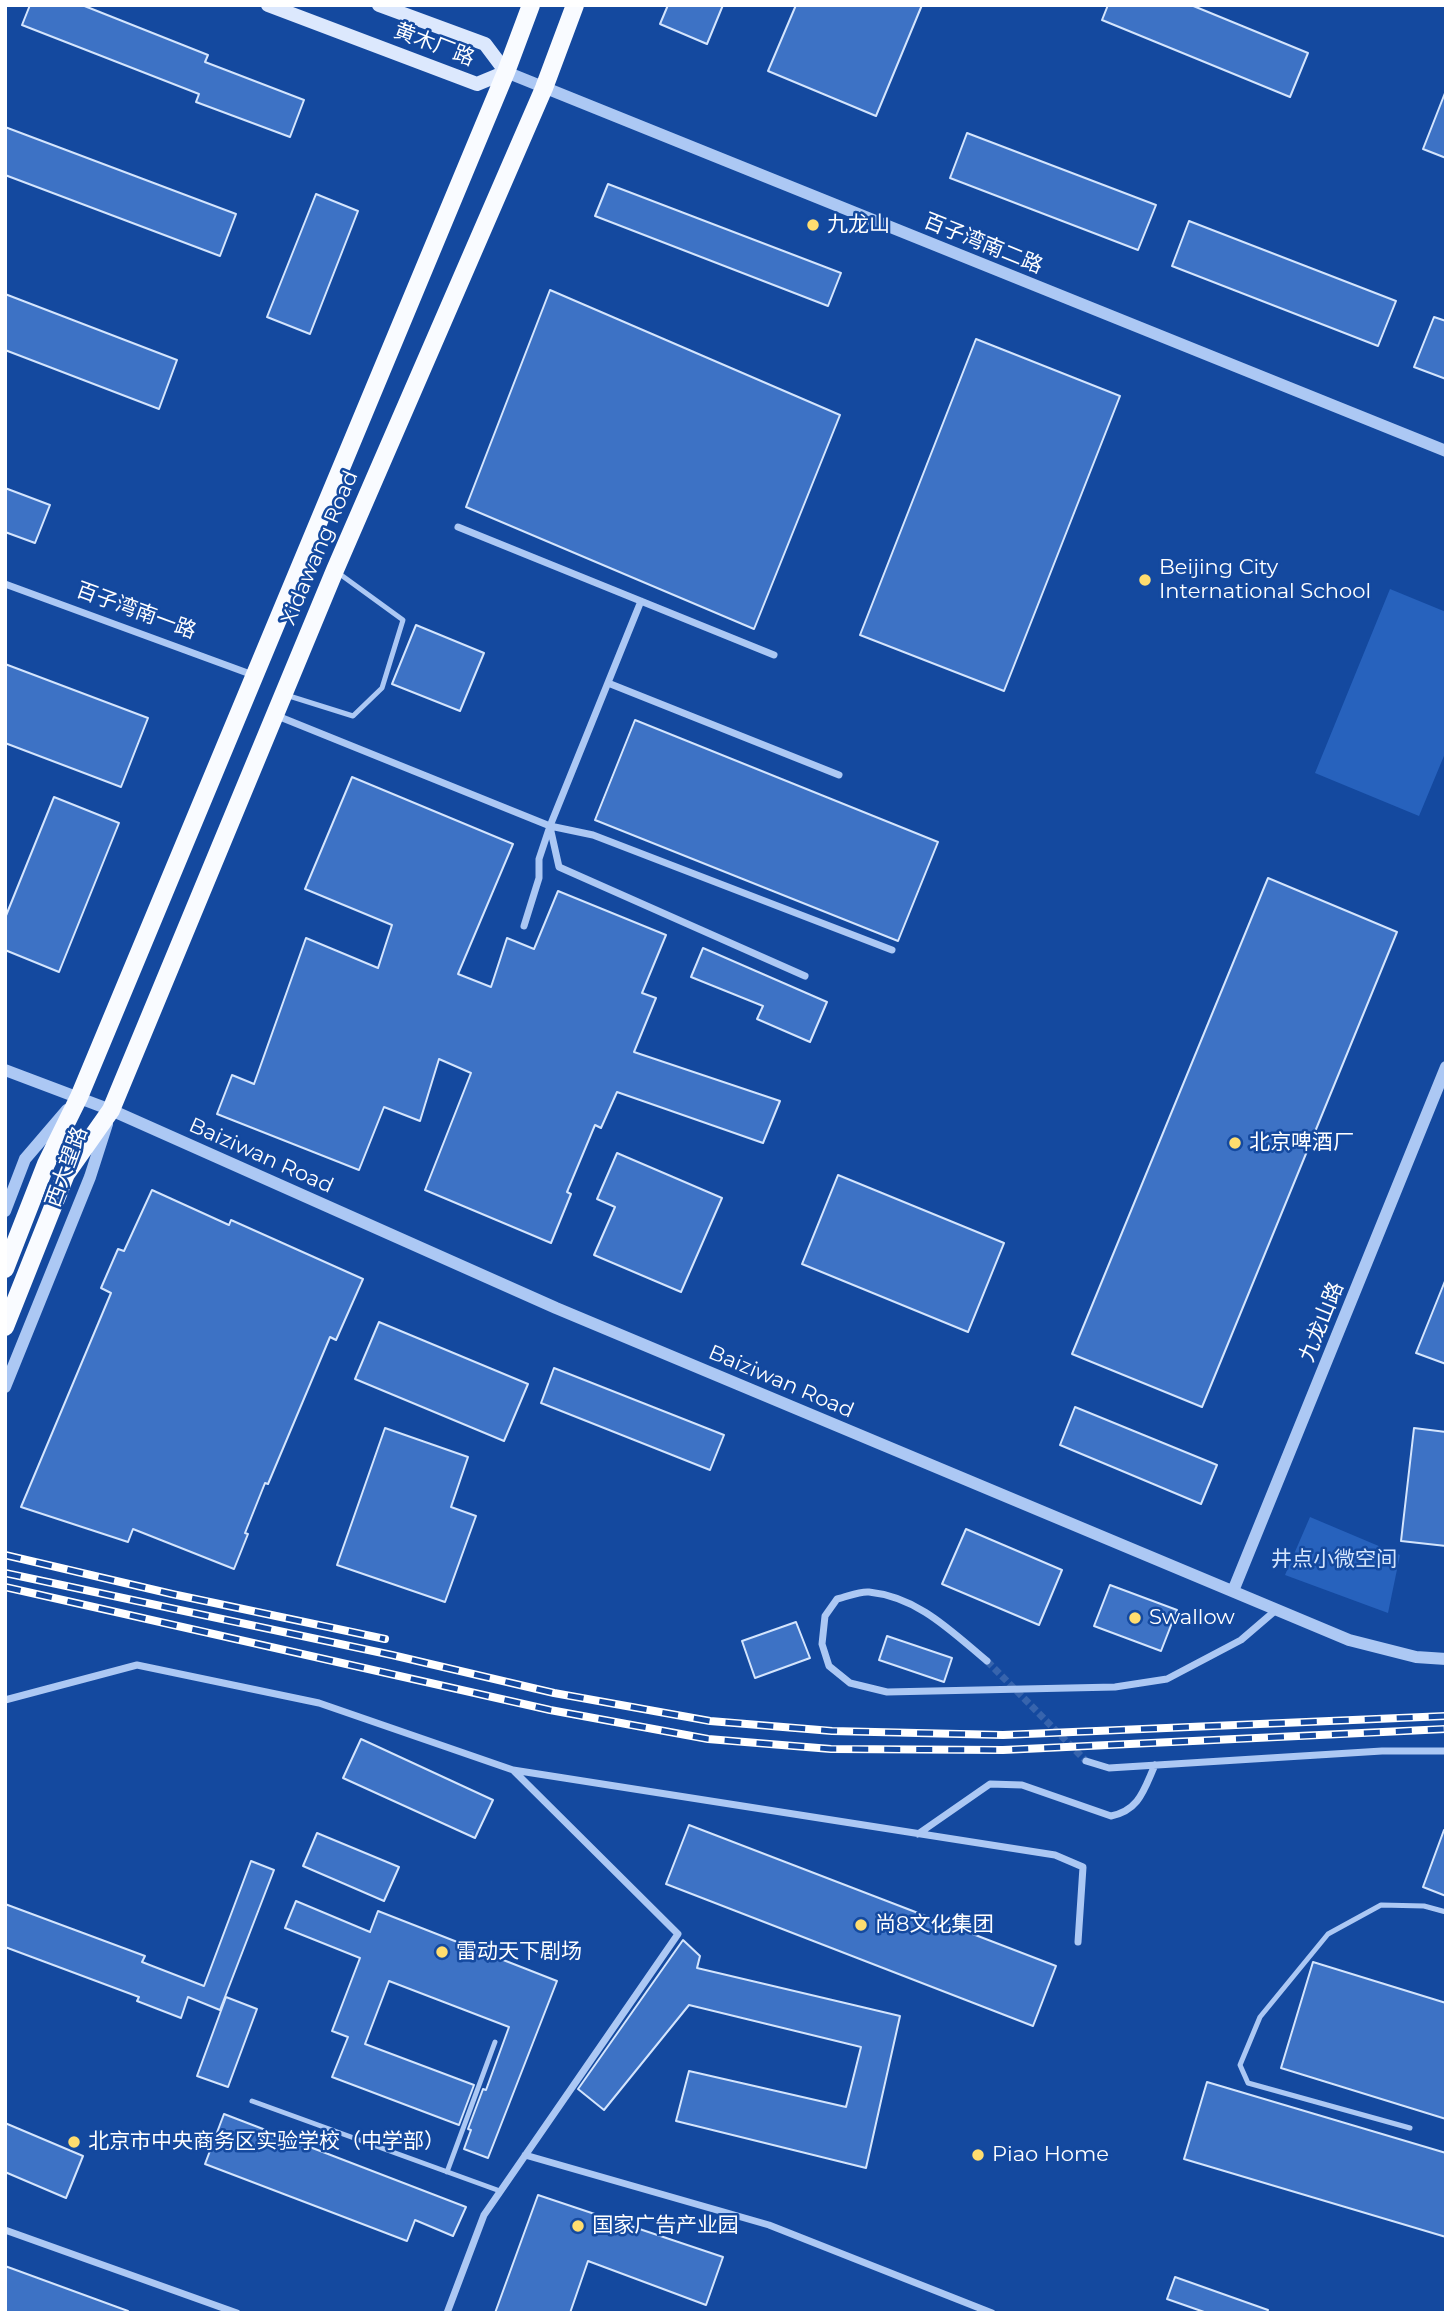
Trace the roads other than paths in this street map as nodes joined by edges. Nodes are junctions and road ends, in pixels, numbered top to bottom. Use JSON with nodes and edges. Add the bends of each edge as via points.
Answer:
{"nodes":[{"id":1,"x":268,"y":5,"type":"edge"},
{"id":2,"x":379,"y":5,"type":"edge"},
{"id":3,"x":531,"y":5,"type":"edge"},
{"id":4,"x":575,"y":5,"type":"edge"},
{"id":5,"x":506,"y":72,"type":"junction"},
{"id":6,"x":544,"y":88,"type":"junction"},
{"id":7,"x":1446,"y":451,"type":"edge"},
{"id":8,"x":458,"y":527,"type":"dead end"},
{"id":9,"x":335,"y":570,"type":"junction"},
{"id":10,"x":5,"y":583,"type":"edge"},
{"id":11,"x":641,"y":601,"type":"junction"},
{"id":12,"x":774,"y":655,"type":"dead end"},
{"id":13,"x":253,"y":675,"type":"junction"},
{"id":14,"x":608,"y":683,"type":"junction"},
{"id":15,"x":283,"y":694,"type":"junction"},
{"id":16,"x":274,"y":715,"type":"junction"},
{"id":17,"x":839,"y":775,"type":"dead end"},
{"id":18,"x":550,"y":826,"type":"junction"},
{"id":19,"x":524,"y":926,"type":"dead end"},
{"id":20,"x":891,"y":950,"type":"dead end"},
{"id":21,"x":805,"y":976,"type":"dead end"},
{"id":22,"x":1446,"y":1068,"type":"edge"},
{"id":23,"x":5,"y":1070,"type":"edge"},
{"id":24,"x":79,"y":1097,"type":"junction"},
{"id":25,"x":1440,"y":1097,"type":"edge"},
{"id":26,"x":111,"y":1110,"type":"junction"},
{"id":27,"x":5,"y":1211,"type":"edge"},
{"id":28,"x":5,"y":1269,"type":"edge"},
{"id":29,"x":5,"y":1327,"type":"edge"},
{"id":30,"x":5,"y":1387,"type":"edge"},
{"id":31,"x":1233,"y":1591,"type":"junction"},
{"id":32,"x":1276,"y":1609,"type":"junction"},
{"id":33,"x":1446,"y":1659,"type":"edge"},
{"id":34,"x":987,"y":1661,"type":"tunnel mouth"},
{"id":35,"x":5,"y":1700,"type":"edge"},
{"id":36,"x":1446,"y":1751,"type":"edge"},
{"id":37,"x":1086,"y":1761,"type":"tunnel mouth"},
{"id":38,"x":1155,"y":1765,"type":"junction"},
{"id":39,"x":513,"y":1770,"type":"junction"},
{"id":40,"x":918,"y":1834,"type":"junction"},
{"id":41,"x":1446,"y":1912,"type":"edge"},
{"id":42,"x":1078,"y":1942,"type":"dead end"},
{"id":43,"x":495,"y":2042,"type":"dead end"},
{"id":44,"x":252,"y":2101,"type":"dead end"},
{"id":45,"x":1410,"y":2128,"type":"dead end"},
{"id":46,"x":525,"y":2155,"type":"junction"},
{"id":47,"x":447,"y":2172,"type":"junction"},
{"id":48,"x":500,"y":2191,"type":"junction"},
{"id":49,"x":5,"y":2230,"type":"edge"},
{"id":50,"x":237,"y":2313,"type":"edge"},
{"id":51,"x":447,"y":2313,"type":"edge"},
{"id":52,"x":992,"y":2313,"type":"edge"}],
"edges":[{"from":1,"to":5,"type":"main road","name":"黄木厂路","via":[[477,84]]},
{"from":2,"to":5,"type":"main road","via":[[485,44]]},
{"from":3,"to":5,"type":"main road","name":"Xidawang Road"},
{"from":4,"to":6,"type":"main road","name":"Xidawang Road"},
{"from":5,"to":6,"type":"street","name":"百子湾南二路"},
{"from":5,"to":13,"type":"main road","name":"Xidawang Road"},
{"from":6,"to":7,"type":"street","name":"百子湾南二路"},
{"from":6,"to":9,"type":"main road","name":"Xidawang Road"},
{"from":8,"to":11,"type":"street"},
{"from":9,"to":15,"type":"main road","name":"Xidawang Road"},
{"from":9,"to":15,"type":"lane","via":[[403,620],[382,688],[353,716]]},
{"from":10,"to":13,"type":"street","name":"百子湾南一路"},
{"from":11,"to":12,"type":"street"},
{"from":11,"to":14,"type":"street"},
{"from":13,"to":24,"type":"main road","name":"Xidawang Road"},
{"from":14,"to":17,"type":"street"},
{"from":14,"to":18,"type":"street"},
{"from":15,"to":16,"type":"main road","name":"Xidawang Road"},
{"from":16,"to":18,"type":"street"},
{"from":16,"to":26,"type":"main road","name":"Xidawang Road"},
{"from":18,"to":19,"type":"street"},
{"from":18,"to":20,"type":"street","via":[[593,835]]},
{"from":18,"to":21,"type":"street","via":[[559,867]]},
{"from":22,"to":25,"type":"street","name":"九龙山路"},
{"from":23,"to":24,"type":"street"},
{"from":24,"to":26,"type":"street","name":"Baiziwan Road"},
{"from":24,"to":27,"type":"street","name":"西大望路","via":[[25,1159]]},
{"from":24,"to":28,"type":"main road","name":"西大望路","via":[[46,1164]]},
{"from":25,"to":31,"type":"street","name":"九龙山路"},
{"from":26,"to":29,"type":"main road","name":"西大望路","via":[[66,1174]]},
{"from":26,"to":30,"type":"street","name":"西大望路","via":[[90,1177]]},
{"from":26,"to":31,"type":"street","name":"Baiziwan Road","via":[[556,1308]]},
{"from":31,"to":32,"type":"street","name":"Baiziwan Road"},
{"from":32,"to":33,"type":"street","name":"Baiziwan Road","via":[[1349,1640],[1416,1657]]},
{"from":32,"to":34,"type":"street","via":[[1241,1640],[1167,1679],[1115,1688],[887,1692],[850,1683],[829,1666],[821,1644],[825,1616],[837,1600],[867,1592],[896,1598],[928,1612]]},
{"from":35,"to":39,"type":"street","via":[[137,1665],[319,1703]]},
{"from":36,"to":38,"type":"street"},
{"from":37,"to":38,"type":"street","via":[[1109,1768]]},
{"from":38,"to":40,"type":"street","via":[[1141,1798],[1125,1813],[1111,1816],[1022,1785],[990,1784]]},
{"from":39,"to":40,"type":"street"},
{"from":39,"to":46,"type":"street","via":[[678,1934]]},
{"from":40,"to":42,"type":"street","via":[[1055,1855],[1083,1867]]},
{"from":41,"to":45,"type":"lane","via":[[1424,1906],[1381,1905],[1328,1934],[1260,2017],[1240,2065],[1248,2083]]},
{"from":43,"to":47,"type":"lane"},
{"from":44,"to":47,"type":"lane"},
{"from":46,"to":48,"type":"street"},
{"from":46,"to":52,"type":"street","via":[[769,2225]]},
{"from":47,"to":48,"type":"lane"},
{"from":48,"to":51,"type":"street","via":[[484,2215]]},
{"from":49,"to":50,"type":"street"}]}
